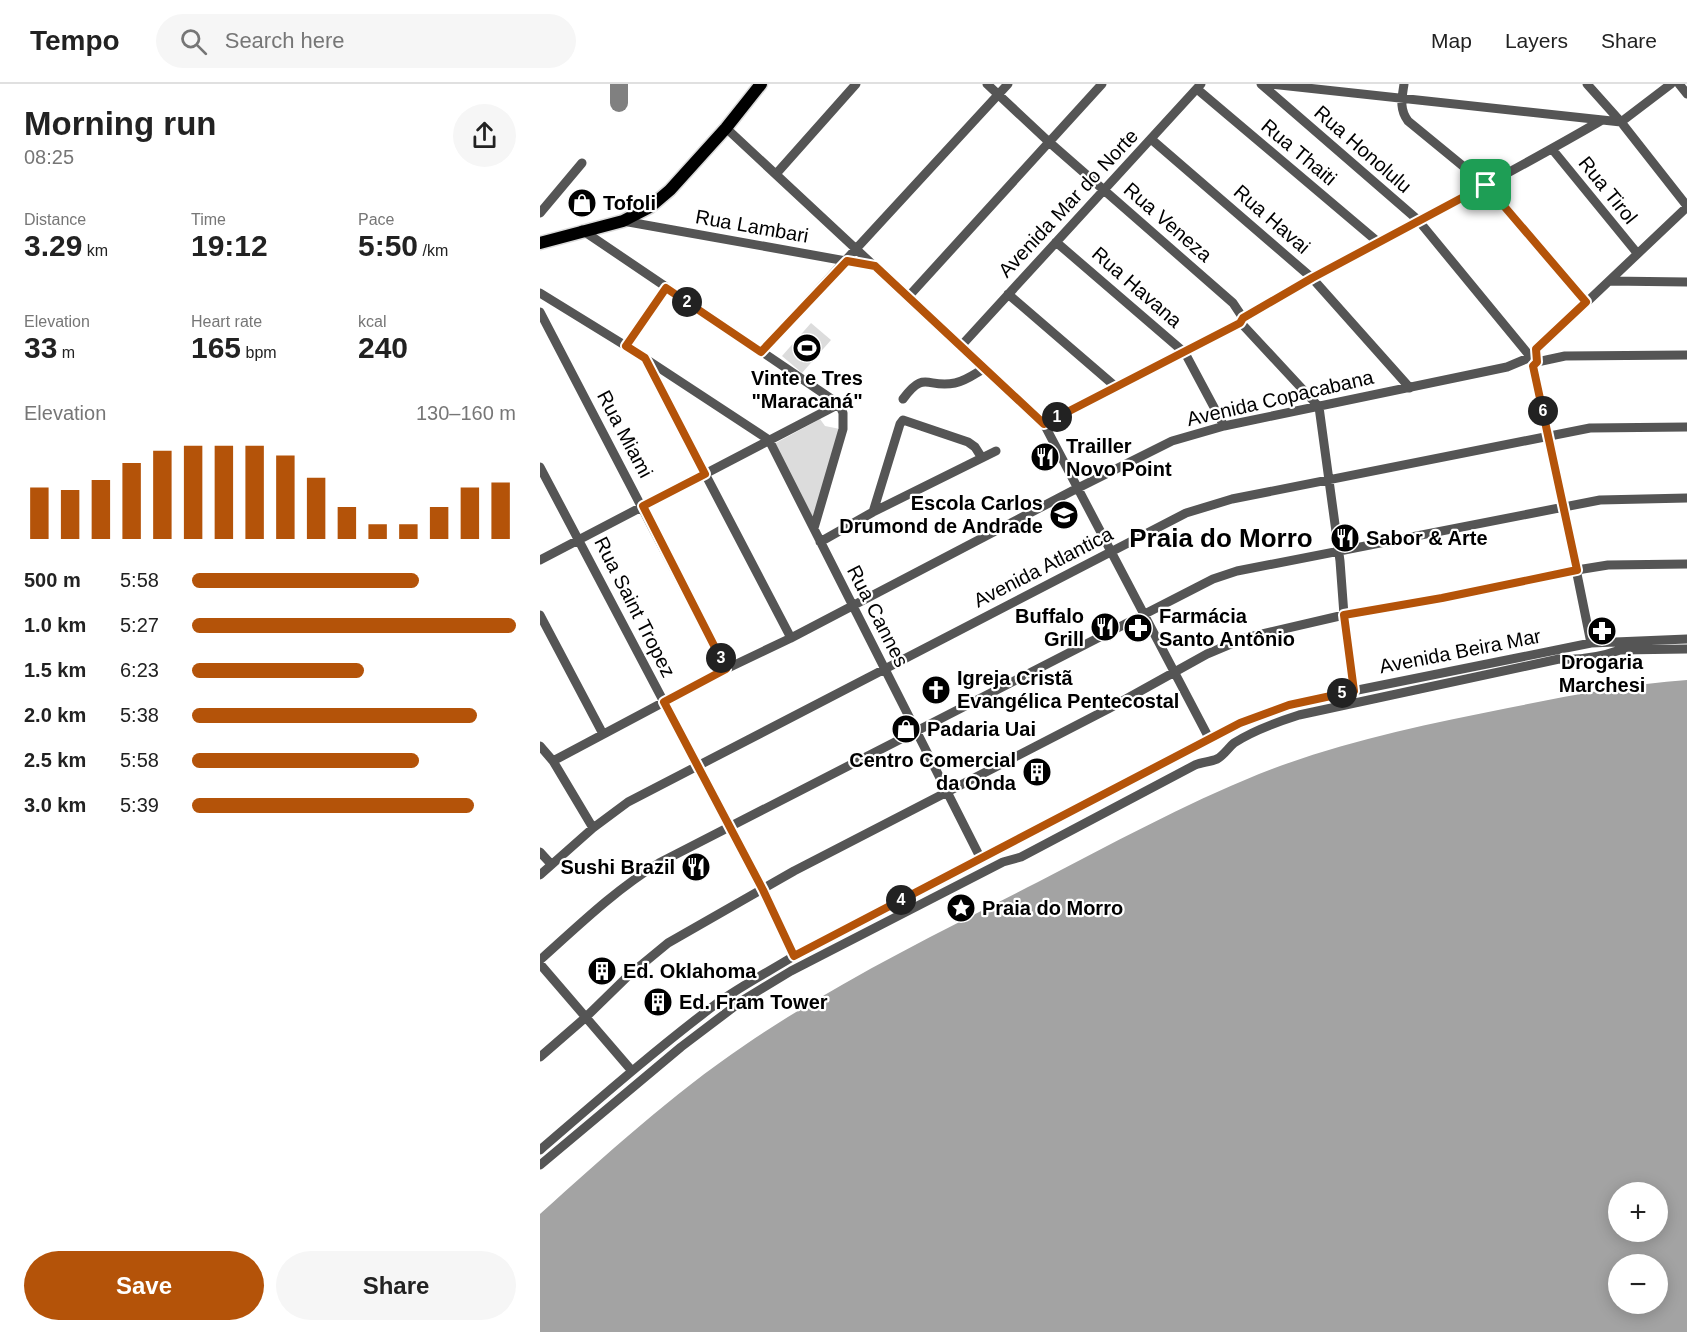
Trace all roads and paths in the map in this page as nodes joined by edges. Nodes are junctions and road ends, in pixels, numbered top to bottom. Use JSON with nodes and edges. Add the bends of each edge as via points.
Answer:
{"nodes":[{"id":1,"x":761,"y":84,"type":"edge"},
{"id":2,"x":856,"y":84,"type":"edge"},
{"id":3,"x":987,"y":84,"type":"edge"},
{"id":4,"x":1008,"y":84,"type":"edge"},
{"id":5,"x":1102,"y":84,"type":"edge"},
{"id":6,"x":1261,"y":84,"type":"edge"},
{"id":7,"x":1270,"y":84,"type":"edge"},
{"id":8,"x":1404,"y":84,"type":"edge"},
{"id":9,"x":1587,"y":84,"type":"edge"},
{"id":10,"x":1671,"y":84,"type":"edge"},
{"id":11,"x":1679,"y":84,"type":"edge"},
{"id":12,"x":1199,"y":87,"type":"edge"},
{"id":13,"x":1687,"y":93,"type":"edge"},
{"id":14,"x":998,"y":94,"type":"junction"},
{"id":15,"x":1402,"y":97,"type":"junction"},
{"id":16,"x":1602,"y":120,"type":"junction"},
{"id":17,"x":1621,"y":122,"type":"junction"},
{"id":18,"x":726,"y":128,"type":"junction"},
{"id":19,"x":1151,"y":139,"type":"junction"},
{"id":20,"x":1049,"y":142,"type":"junction"},
{"id":21,"x":1552,"y":149,"type":"junction"},
{"id":22,"x":582,"y":163,"type":"dead end"},
{"id":23,"x":776,"y":174,"type":"junction"},
{"id":24,"x":1486,"y":185,"type":"junction"},
{"id":25,"x":1104,"y":190,"type":"junction"},
{"id":26,"x":1687,"y":206,"type":"edge"},
{"id":27,"x":540,"y":213,"type":"edge"},
{"id":28,"x":1418,"y":220,"type":"junction"},
{"id":29,"x":623,"y":221,"type":"junction"},
{"id":30,"x":582,"y":230,"type":"junction"},
{"id":31,"x":1056,"y":242,"type":"junction"},
{"id":32,"x":1378,"y":242,"type":"junction"},
{"id":33,"x":540,"y":243,"type":"edge"},
{"id":34,"x":857,"y":250,"type":"junction"},
{"id":35,"x":1637,"y":253,"type":"junction"},
{"id":36,"x":847,"y":261,"type":"junction"},
{"id":37,"x":875,"y":266,"type":"junction"},
{"id":38,"x":1312,"y":278,"type":"junction"},
{"id":39,"x":1610,"y":281,"type":"junction"},
{"id":40,"x":1687,"y":282,"type":"edge"},
{"id":41,"x":666,"y":288,"type":"junction"},
{"id":42,"x":540,"y":293,"type":"edge"},
{"id":43,"x":1008,"y":294,"type":"junction"},
{"id":44,"x":908,"y":297,"type":"junction"},
{"id":45,"x":1586,"y":302,"type":"junction"},
{"id":46,"x":540,"y":312,"type":"edge"},
{"id":47,"x":1242,"y":320,"type":"junction"},
{"id":48,"x":626,"y":346,"type":"junction"},
{"id":49,"x":961,"y":346,"type":"junction"},
{"id":50,"x":761,"y":352,"type":"junction"},
{"id":51,"x":1185,"y":353,"type":"junction"},
{"id":52,"x":1687,"y":355,"type":"edge"},
{"id":53,"x":645,"y":358,"type":"junction"},
{"id":54,"x":1532,"y":358,"type":"junction"},
{"id":55,"x":985,"y":368,"type":"junction"},
{"id":56,"x":1116,"y":387,"type":"junction"},
{"id":57,"x":1410,"y":388,"type":"junction"},
{"id":58,"x":903,"y":399,"type":"dead end"},
{"id":59,"x":839,"y":404,"type":"junction"},
{"id":60,"x":1319,"y":407,"type":"junction"},
{"id":61,"x":1044,"y":424,"type":"junction"},
{"id":62,"x":1224,"y":426,"type":"junction"},
{"id":63,"x":1687,"y":427,"type":"edge"},
{"id":64,"x":1549,"y":436,"type":"junction"},
{"id":65,"x":769,"y":440,"type":"junction"},
{"id":66,"x":996,"y":451,"type":"dead end"},
{"id":67,"x":982,"y":458,"type":"junction"},
{"id":68,"x":540,"y":467,"type":"edge"},
{"id":69,"x":705,"y":474,"type":"junction"},
{"id":70,"x":1329,"y":479,"type":"junction"},
{"id":71,"x":1079,"y":487,"type":"junction"},
{"id":72,"x":1687,"y":498,"type":"edge"},
{"id":73,"x":643,"y":506,"type":"junction"},
{"id":74,"x":1564,"y":507,"type":"junction"},
{"id":75,"x":873,"y":512,"type":"junction"},
{"id":76,"x":814,"y":528,"type":"junction"},
{"id":77,"x":580,"y":539,"type":"junction"},
{"id":78,"x":820,"y":542,"type":"junction"},
{"id":79,"x":1113,"y":551,"type":"junction"},
{"id":80,"x":1339,"y":552,"type":"junction"},
{"id":81,"x":540,"y":560,"type":"edge"},
{"id":82,"x":1687,"y":564,"type":"edge"},
{"id":83,"x":1577,"y":570,"type":"junction"},
{"id":84,"x":853,"y":606,"type":"junction"},
{"id":85,"x":1145,"y":614,"type":"junction"},
{"id":86,"x":540,"y":615,"type":"edge"},
{"id":87,"x":1344,"y":615,"type":"junction"},
{"id":88,"x":791,"y":638,"type":"junction"},
{"id":89,"x":1687,"y":639,"type":"edge"},
{"id":90,"x":1591,"y":643,"type":"junction"},
{"id":91,"x":1687,"y":649,"type":"edge"},
{"id":92,"x":726,"y":669,"type":"junction"},
{"id":93,"x":885,"y":669,"type":"junction"},
{"id":94,"x":1175,"y":672,"type":"junction"},
{"id":95,"x":1354,"y":691,"type":"junction"},
{"id":96,"x":664,"y":702,"type":"junction"},
{"id":97,"x":917,"y":732,"type":"junction"},
{"id":98,"x":603,"y":734,"type":"junction"},
{"id":99,"x":1209,"y":738,"type":"junction"},
{"id":100,"x":540,"y":746,"type":"edge"},
{"id":101,"x":553,"y":761,"type":"junction"},
{"id":102,"x":698,"y":766,"type":"junction"},
{"id":103,"x":947,"y":793,"type":"junction"},
{"id":104,"x":593,"y":828,"type":"junction"},
{"id":105,"x":730,"y":829,"type":"junction"},
{"id":106,"x":540,"y":852,"type":"edge"},
{"id":107,"x":981,"y":859,"type":"junction"},
{"id":108,"x":551,"y":864,"type":"junction"},
{"id":109,"x":540,"y":874,"type":"edge"},
{"id":110,"x":763,"y":890,"type":"junction"},
{"id":111,"x":794,"y":956,"type":"junction"},
{"id":112,"x":540,"y":962,"type":"edge"},
{"id":113,"x":586,"y":1017,"type":"junction"},
{"id":114,"x":540,"y":1057,"type":"edge"},
{"id":115,"x":632,"y":1071,"type":"junction"},
{"id":116,"x":540,"y":1150,"type":"edge"},
{"id":117,"x":540,"y":1165,"type":"edge"}],
"edges":[{"from":1,"to":18,"type":"main road"},
{"from":2,"to":23,"type":"street"},
{"from":3,"to":14,"type":"street","name":"Rua Veneza"},
{"from":4,"to":14,"type":"street"},
{"from":5,"to":20,"type":"street"},
{"from":6,"to":28,"type":"street","name":"Rua Honolulu"},
{"from":7,"to":15,"type":"street"},
{"from":8,"to":15,"type":"street"},
{"from":9,"to":17,"type":"street"},
{"from":10,"to":17,"type":"street"},
{"from":11,"to":13,"type":"street"},
{"from":12,"to":19,"type":"street","name":"Avenida Mar do Norte"},
{"from":12,"to":32,"type":"street","name":"Rua Thaiti"},
{"from":14,"to":20,"type":"street","name":"Rua Veneza"},
{"from":14,"to":34,"type":"street"},
{"from":15,"to":16,"type":"street"},
{"from":15,"to":24,"type":"street","via":[[1402,114],[1408,121]]},
{"from":16,"to":17,"type":"street"},
{"from":16,"to":21,"type":"street"},
{"from":17,"to":26,"type":"street"},
{"from":18,"to":23,"type":"street"},
{"from":18,"to":29,"type":"main road","via":[[670,190],[650,207]]},
{"from":19,"to":25,"type":"street","name":"Avenida Mar do Norte"},
{"from":19,"to":38,"type":"street","name":"Rua Havai"},
{"from":20,"to":25,"type":"street","name":"Rua Veneza"},
{"from":20,"to":44,"type":"street"},
{"from":21,"to":24,"type":"street"},
{"from":21,"to":35,"type":"street","name":"Rua Tirol"},
{"from":22,"to":27,"type":"street"},
{"from":23,"to":34,"type":"street"},
{"from":24,"to":28,"type":"street"},
{"from":24,"to":45,"type":"street"},
{"from":25,"to":31,"type":"street","name":"Avenida Mar do Norte"},
{"from":25,"to":47,"type":"street","name":"Rua Veneza","via":[[1233,303]]},
{"from":26,"to":35,"type":"street"},
{"from":28,"to":32,"type":"street"},
{"from":28,"to":54,"type":"street","name":"Rua Honolulu"},
{"from":29,"to":30,"type":"main road"},
{"from":29,"to":36,"type":"street","name":"Rua Lambari"},
{"from":30,"to":33,"type":"main road"},
{"from":30,"to":41,"type":"street"},
{"from":31,"to":43,"type":"street","name":"Avenida Mar do Norte"},
{"from":31,"to":51,"type":"street","name":"Rua Havana"},
{"from":32,"to":38,"type":"street"},
{"from":34,"to":36,"type":"street"},
{"from":34,"to":37,"type":"street"},
{"from":35,"to":39,"type":"street"},
{"from":36,"to":37,"type":"street","name":"Rua Lambari"},
{"from":36,"to":50,"type":"street"},
{"from":37,"to":44,"type":"street"},
{"from":38,"to":47,"type":"street"},
{"from":38,"to":57,"type":"street","name":"Rua Havai"},
{"from":39,"to":40,"type":"street"},
{"from":39,"to":45,"type":"street"},
{"from":41,"to":48,"type":"street"},
{"from":41,"to":50,"type":"street"},
{"from":42,"to":48,"type":"street","name":"Rua Cannes"},
{"from":43,"to":49,"type":"street","name":"Avenida Mar do Norte"},
{"from":43,"to":56,"type":"street"},
{"from":44,"to":49,"type":"street"},
{"from":45,"to":54,"type":"street"},
{"from":46,"to":73,"type":"street","name":"Rua Miami"},
{"from":47,"to":51,"type":"street"},
{"from":47,"to":60,"type":"street","name":"Rua Veneza"},
{"from":48,"to":53,"type":"street","name":"Rua Cannes"},
{"from":49,"to":55,"type":"street"},
{"from":50,"to":59,"type":"street"},
{"from":51,"to":56,"type":"street"},
{"from":51,"to":62,"type":"street","name":"Rua Havana"},
{"from":52,"to":54,"type":"street","name":"Avenida Copacabana"},
{"from":53,"to":65,"type":"street","name":"Rua Cannes"},
{"from":53,"to":69,"type":"street"},
{"from":54,"to":57,"type":"street","name":"Avenida Copacabana"},
{"from":54,"to":64,"type":"street"},
{"from":55,"to":58,"type":"street","via":[[959,383],[920,382]]},
{"from":55,"to":61,"type":"street"},
{"from":56,"to":61,"type":"street"},
{"from":57,"to":60,"type":"street","name":"Avenida Copacabana"},
{"from":59,"to":65,"type":"street"},
{"from":59,"to":76,"type":"street","via":[[843,429]]},
{"from":60,"to":62,"type":"street","name":"Avenida Copacabana"},
{"from":60,"to":70,"type":"street"},
{"from":61,"to":71,"type":"street"},
{"from":62,"to":71,"type":"street","name":"Avenida Copacabana","via":[[1172,441]]},
{"from":63,"to":64,"type":"street","name":"Avenida Atlantica","via":[[1590,428]]},
{"from":64,"to":70,"type":"street","name":"Avenida Atlantica"},
{"from":64,"to":74,"type":"street"},
{"from":65,"to":69,"type":"street"},
{"from":65,"to":76,"type":"street","name":"Rua Cannes"},
{"from":66,"to":67,"type":"street"},
{"from":67,"to":75,"type":"street"},
{"from":67,"to":75,"type":"street","via":[[968,442],[903,420]]},
{"from":68,"to":77,"type":"street","name":"Rua Saint Tropez"},
{"from":69,"to":73,"type":"street"},
{"from":69,"to":88,"type":"street"},
{"from":70,"to":79,"type":"street","name":"Avenida Atlantica","via":[[1209,505]]},
{"from":70,"to":80,"type":"street"},
{"from":71,"to":79,"type":"street"},
{"from":71,"to":84,"type":"street","name":"Avenida Copacabana"},
{"from":72,"to":74,"type":"street","via":[[1600,500]]},
{"from":73,"to":77,"type":"street"},
{"from":73,"to":92,"type":"street","name":"Rua Miami"},
{"from":74,"to":80,"type":"street"},
{"from":74,"to":83,"type":"street"},
{"from":75,"to":78,"type":"street"},
{"from":76,"to":78,"type":"street","name":"Rua Cannes"},
{"from":77,"to":81,"type":"street"},
{"from":77,"to":96,"type":"street","name":"Rua Saint Tropez"},
{"from":78,"to":84,"type":"street","name":"Rua Cannes"},
{"from":79,"to":85,"type":"street"},
{"from":79,"to":93,"type":"street","name":"Avenida Atlantica"},
{"from":80,"to":85,"type":"street","via":[[1237,571]]},
{"from":80,"to":87,"type":"street"},
{"from":82,"to":83,"type":"street"},
{"from":83,"to":87,"type":"street"},
{"from":83,"to":90,"type":"street"},
{"from":84,"to":88,"type":"street","name":"Avenida Copacabana"},
{"from":84,"to":93,"type":"street","name":"Rua Cannes"},
{"from":85,"to":94,"type":"street"},
{"from":85,"to":97,"type":"street"},
{"from":86,"to":98,"type":"street"},
{"from":87,"to":94,"type":"street","via":[[1245,638]]},
{"from":87,"to":95,"type":"street"},
{"from":88,"to":92,"type":"street","name":"Avenida Copacabana"},
{"from":89,"to":90,"type":"street","name":"Avenida Beira Mar"},
{"from":90,"to":95,"type":"street","name":"Avenida Beira Mar"},
{"from":91,"to":117,"type":"street","via":[[1620,650],[1559,659],[1299,715],[1267,726],[1232,745],[1221,757],[1195,765],[773,982],[705,1027]]},
{"from":92,"to":96,"type":"street","name":"Avenida Copacabana"},
{"from":93,"to":97,"type":"street","name":"Rua Cannes"},
{"from":93,"to":102,"type":"street","name":"Avenida Atlantica"},
{"from":94,"to":99,"type":"street"},
{"from":94,"to":103,"type":"street"},
{"from":95,"to":99,"type":"street","name":"Avenida Beira Mar","via":[[1281,708]]},
{"from":96,"to":98,"type":"street","name":"Avenida Copacabana"},
{"from":96,"to":102,"type":"street","name":"Rua Saint Tropez"},
{"from":97,"to":103,"type":"street","name":"Rua Cannes"},
{"from":97,"to":105,"type":"street"},
{"from":98,"to":101,"type":"street","name":"Avenida Copacabana"},
{"from":99,"to":107,"type":"street","name":"Avenida Beira Mar"},
{"from":100,"to":101,"type":"street"},
{"from":101,"to":104,"type":"street"},
{"from":102,"to":104,"type":"street","name":"Avenida Atlantica","via":[[628,802]]},
{"from":102,"to":105,"type":"street","name":"Rua Saint Tropez"},
{"from":103,"to":107,"type":"street","name":"Rua Cannes"},
{"from":103,"to":110,"type":"street"},
{"from":104,"to":108,"type":"street","name":"Avenida Atlantica"},
{"from":105,"to":110,"type":"street","name":"Rua Saint Tropez"},
{"from":105,"to":112,"type":"street","via":[[639,875]]},
{"from":106,"to":108,"type":"street"},
{"from":107,"to":111,"type":"street","name":"Avenida Beira Mar"},
{"from":108,"to":109,"type":"street","name":"Avenida Atlantica"},
{"from":110,"to":111,"type":"street","name":"Rua Saint Tropez"},
{"from":110,"to":113,"type":"street","via":[[668,943]]},
{"from":111,"to":115,"type":"street","name":"Avenida Beira Mar","via":[[717,1004]]},
{"from":112,"to":113,"type":"street"},
{"from":113,"to":114,"type":"street"},
{"from":113,"to":115,"type":"street"},
{"from":115,"to":116,"type":"street","name":"Avenida Beira Mar"}]}
